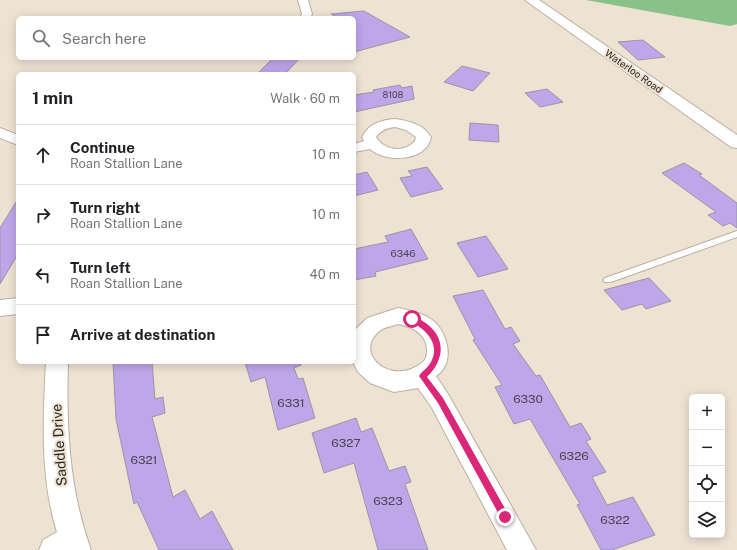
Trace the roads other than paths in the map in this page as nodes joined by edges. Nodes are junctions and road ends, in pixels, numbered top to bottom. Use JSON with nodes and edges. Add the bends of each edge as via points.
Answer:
{"nodes":[{"id":1,"x":303,"y":0,"type":"edge"},
{"id":2,"x":531,"y":0,"type":"edge"},
{"id":3,"x":306,"y":16,"type":"edge"},
{"id":4,"x":0,"y":132,"type":"edge"},
{"id":5,"x":16,"y":140,"type":"edge"},
{"id":6,"x":737,"y":143,"type":"edge"},
{"id":7,"x":372,"y":144,"type":"dead end"},
{"id":8,"x":356,"y":148,"type":"edge"},
{"id":9,"x":737,"y":234,"type":"edge"},
{"id":10,"x":608,"y":280,"type":"dead end"},
{"id":11,"x":16,"y":306,"type":"edge"},
{"id":12,"x":0,"y":308,"type":"edge"},
{"id":13,"x":57,"y":364,"type":"edge"},
{"id":14,"x":422,"y":376,"type":"dead end"},
{"id":15,"x":68,"y":546,"type":"edge"},
{"id":16,"x":522,"y":550,"type":"edge"}],
"edges":[{"from":1,"to":3,"type":"street"},
{"from":2,"to":6,"type":"main road","name":"Waterloo Road"},
{"from":4,"to":5,"type":"street"},
{"from":7,"to":8,"type":"street"},
{"from":9,"to":10,"type":"lane"},
{"from":11,"to":12,"type":"street"},
{"from":13,"to":15,"type":"street","name":"Saddle Drive","via":[[58,474]]},
{"from":14,"to":16,"type":"street","via":[[440,401]]}]}
